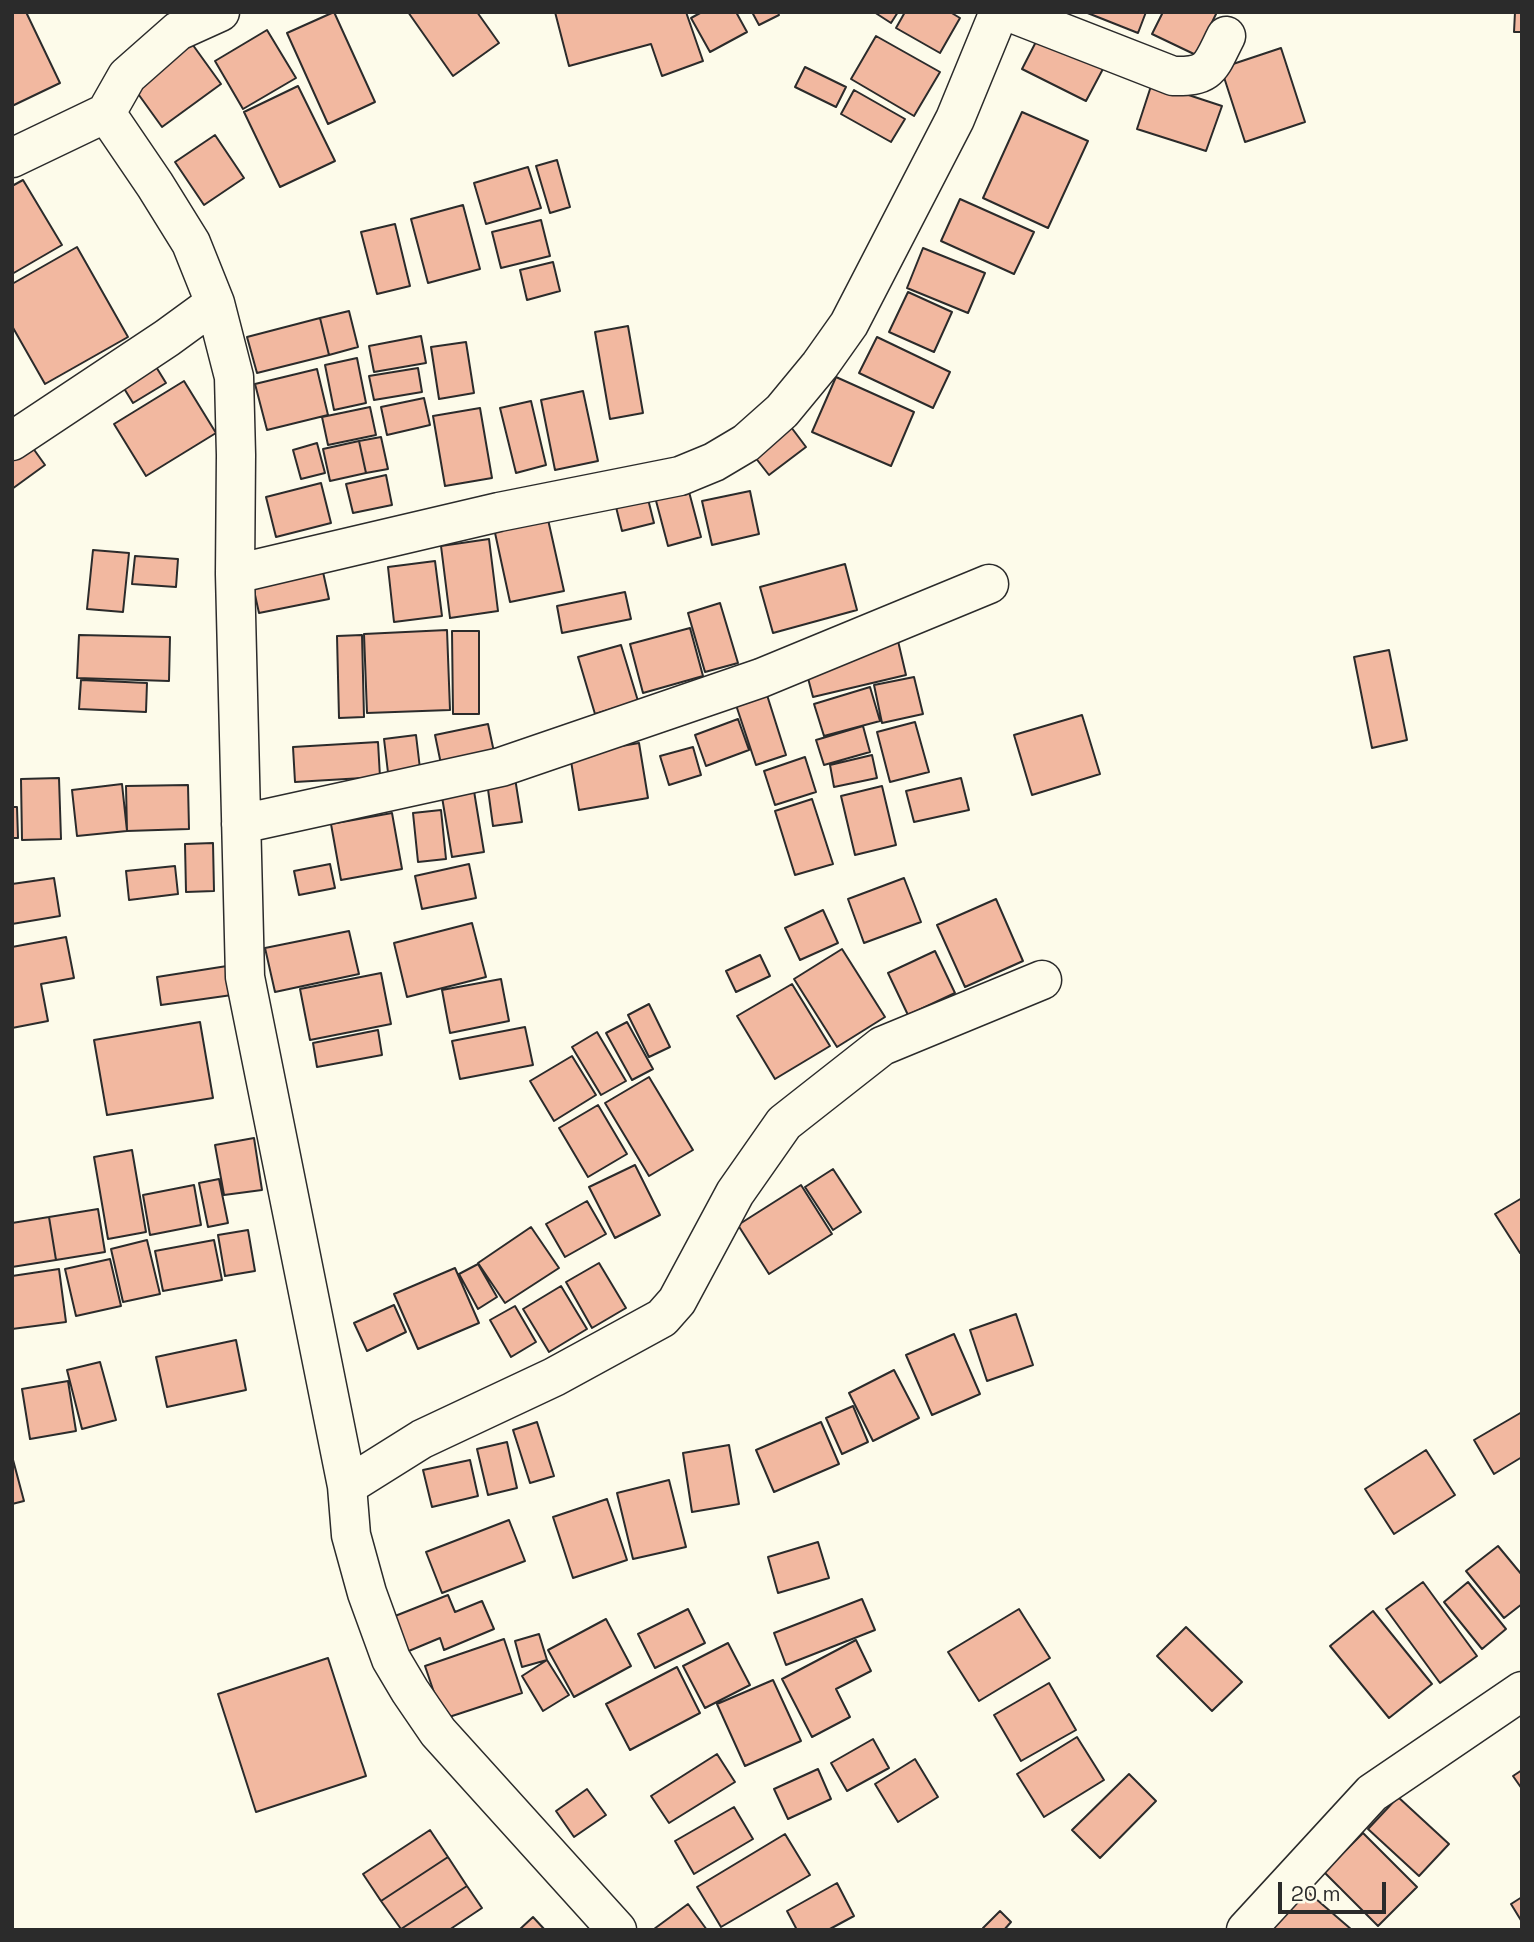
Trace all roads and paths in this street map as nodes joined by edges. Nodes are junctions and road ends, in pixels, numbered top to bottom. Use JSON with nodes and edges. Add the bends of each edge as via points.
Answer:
{"nodes":[{"id":1,"x":220,"y":12,"type":"edge"},
{"id":2,"x":999,"y":12,"type":"edge"},
{"id":3,"x":1009,"y":12,"type":"edge"},
{"id":4,"x":1226,"y":36,"type":"dead end"},
{"id":5,"x":106,"y":113,"type":"junction"},
{"id":6,"x":12,"y":158,"type":"edge"},
{"id":7,"x":215,"y":303,"type":"junction"},
{"id":8,"x":12,"y":441,"type":"edge"},
{"id":9,"x":235,"y":574,"type":"junction"},
{"id":10,"x":989,"y":583,"type":"dead end"},
{"id":11,"x":242,"y":824,"type":"junction"},
{"id":12,"x":1042,"y":980,"type":"dead end"},
{"id":13,"x":347,"y":1486,"type":"junction"},
{"id":14,"x":1522,"y":1691,"type":"edge"},
{"id":15,"x":617,"y":1930,"type":"edge"},
{"id":16,"x":1246,"y":1930,"type":"edge"}],
"edges":[{"from":1,"to":5,"type":"street","via":[[178,31],[127,76]]},
{"from":2,"to":9,"type":"street","via":[[955,119],[849,324],[782,411],[746,443],[680,476],[499,512]]},
{"from":3,"to":4,"type":"street","via":[[1173,76],[1195,76],[1211,65]]},
{"from":5,"to":6,"type":"street"},
{"from":5,"to":7,"type":"street","via":[[191,243]]},
{"from":7,"to":8,"type":"street"},
{"from":7,"to":9,"type":"street","via":[[234,377]]},
{"from":9,"to":11,"type":"street"},
{"from":10,"to":11,"type":"street","via":[[761,678],[501,767]]},
{"from":11,"to":13,"type":"street","via":[[245,976]]},
{"from":12,"to":13,"type":"street","via":[[882,1046],[785,1124],[735,1194],[677,1300],[662,1318],[554,1377],[422,1439]]},
{"from":13,"to":15,"type":"street","via":[[351,1535],[391,1660],[438,1732]]},
{"from":14,"to":16,"type":"street","via":[[1372,1793]]}]}
